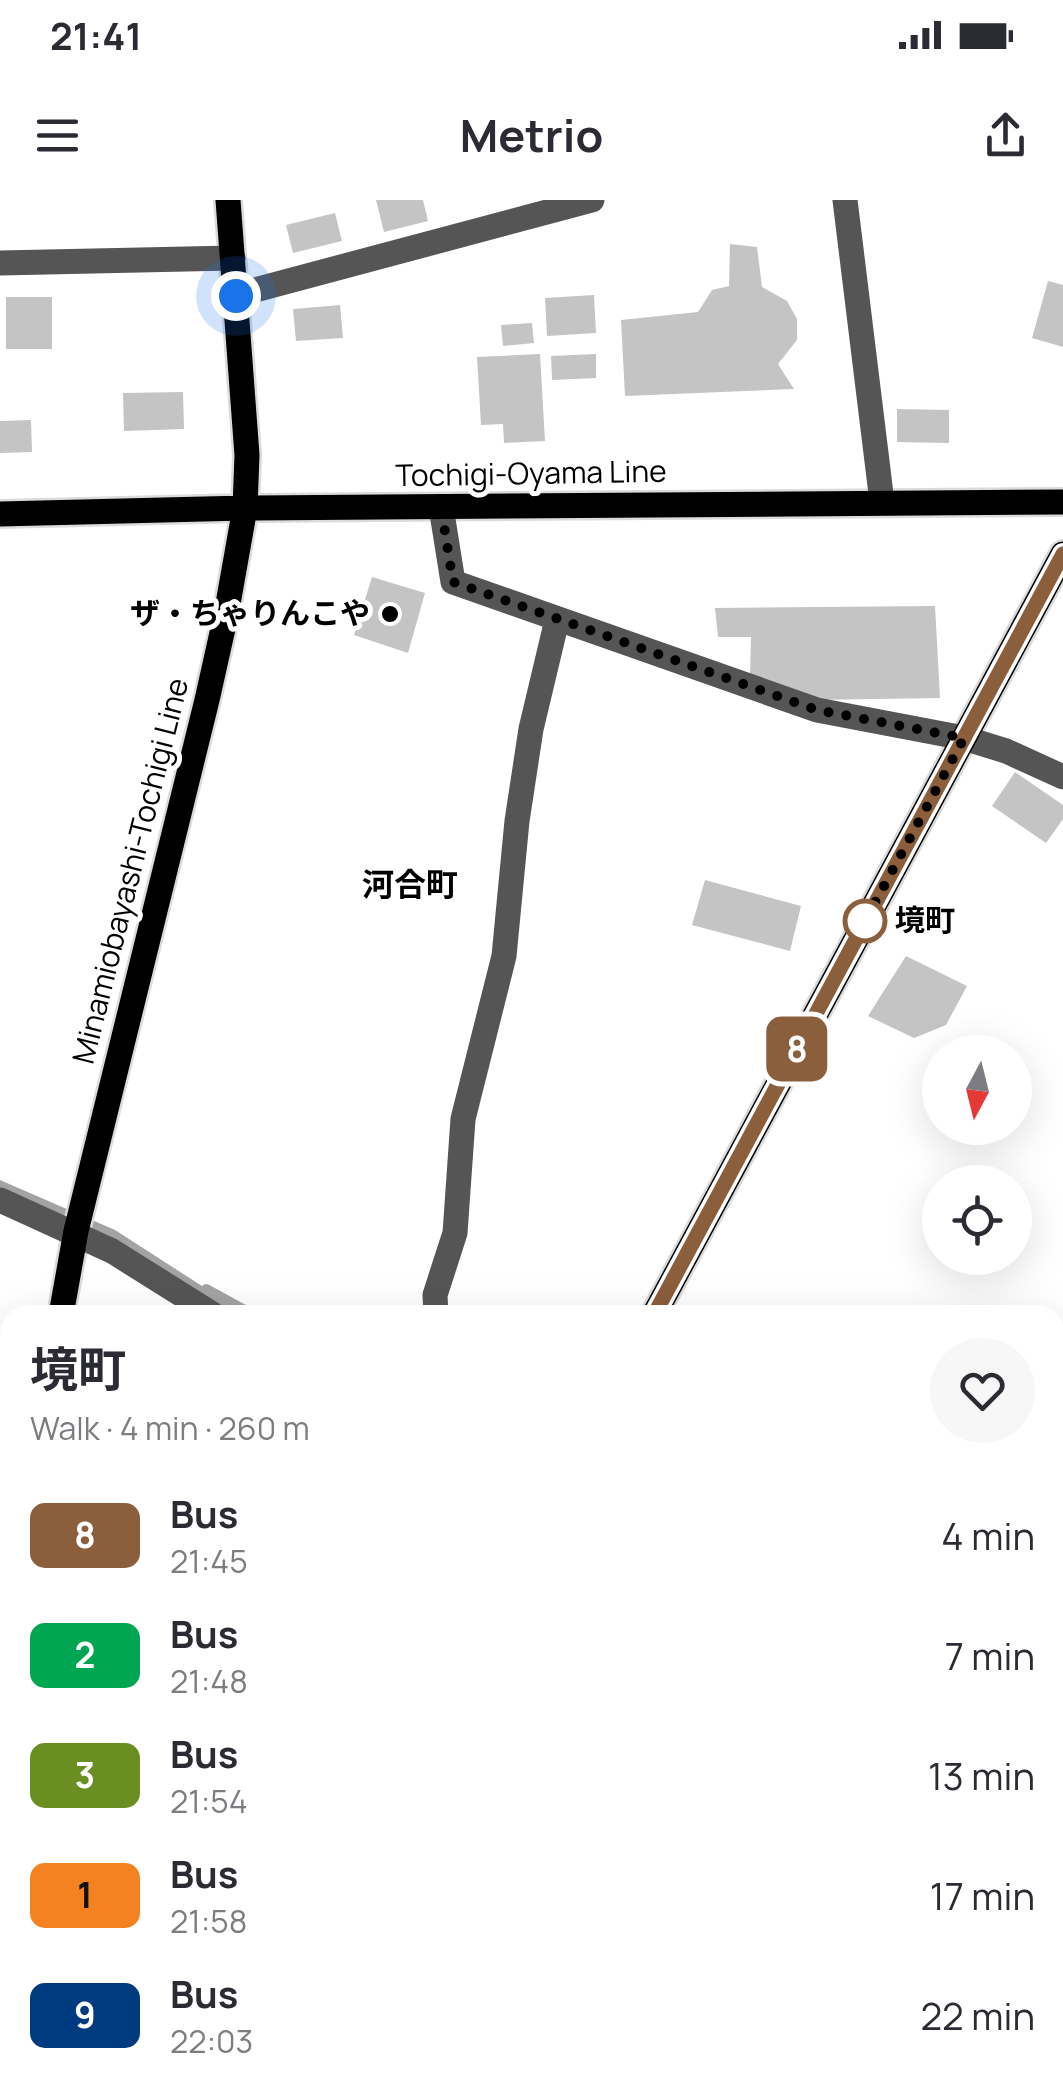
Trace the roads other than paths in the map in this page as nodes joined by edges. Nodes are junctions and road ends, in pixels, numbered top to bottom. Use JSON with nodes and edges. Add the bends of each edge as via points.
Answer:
{"nodes":[{"id":1,"x":228,"y":200,"type":"edge"},
{"id":2,"x":592,"y":200,"type":"edge"},
{"id":3,"x":845,"y":200,"type":"edge"},
{"id":4,"x":233,"y":258,"type":"junction"},
{"id":5,"x":0,"y":263,"type":"edge"},
{"id":6,"x":236,"y":296,"type":"junction"},
{"id":7,"x":882,"y":502,"type":"junction"},
{"id":8,"x":1063,"y":502,"type":"edge"},
{"id":9,"x":441,"y":507,"type":"junction"},
{"id":10,"x":245,"y":508,"type":"junction"},
{"id":11,"x":0,"y":514,"type":"edge"},
{"id":12,"x":1063,"y":554,"type":"edge"},
{"id":13,"x":557,"y":620,"type":"junction"},
{"id":14,"x":964,"y":738,"type":"junction"},
{"id":15,"x":1063,"y":777,"type":"edge"},
{"id":16,"x":0,"y":1200,"type":"edge"},
{"id":17,"x":78,"y":1226,"type":"junction"},
{"id":18,"x":63,"y":1305,"type":"edge"},
{"id":19,"x":198,"y":1305,"type":"edge"},
{"id":20,"x":436,"y":1305,"type":"edge"},
{"id":21,"x":659,"y":1305,"type":"edge"}],
"edges":[{"from":1,"to":4,"type":"main road","name":"Minamiobayashi-Tochigi Line"},
{"from":2,"to":6,"type":"street"},
{"from":3,"to":7,"type":"street"},
{"from":4,"to":5,"type":"street"},
{"from":4,"to":6,"type":"main road","name":"Minamiobayashi-Tochigi Line"},
{"from":6,"to":10,"type":"main road","name":"Minamiobayashi-Tochigi Line"},
{"from":7,"to":8,"type":"main road","name":"Tochigi-Oyama Line"},
{"from":7,"to":9,"type":"main road","name":"Tochigi-Oyama Line"},
{"from":9,"to":10,"type":"main road","name":"Tochigi-Oyama Line"},
{"from":9,"to":13,"type":"street","via":[[453,582]]},
{"from":10,"to":11,"type":"main road","name":"Tochigi-Oyama Line"},
{"from":10,"to":17,"type":"main road","name":"Minamiobayashi-Tochigi Line","via":[[207,700]]},
{"from":12,"to":14,"type":"main road"},
{"from":13,"to":14,"type":"street","via":[[817,710]]},
{"from":13,"to":20,"type":"street","via":[[528,748],[504,956],[463,1119],[456,1234]]},
{"from":14,"to":15,"type":"street"},
{"from":14,"to":21,"type":"main road"},
{"from":16,"to":17,"type":"street"},
{"from":17,"to":18,"type":"main road","name":"Minamiobayashi-Tochigi Line"},
{"from":17,"to":19,"type":"street"}]}
